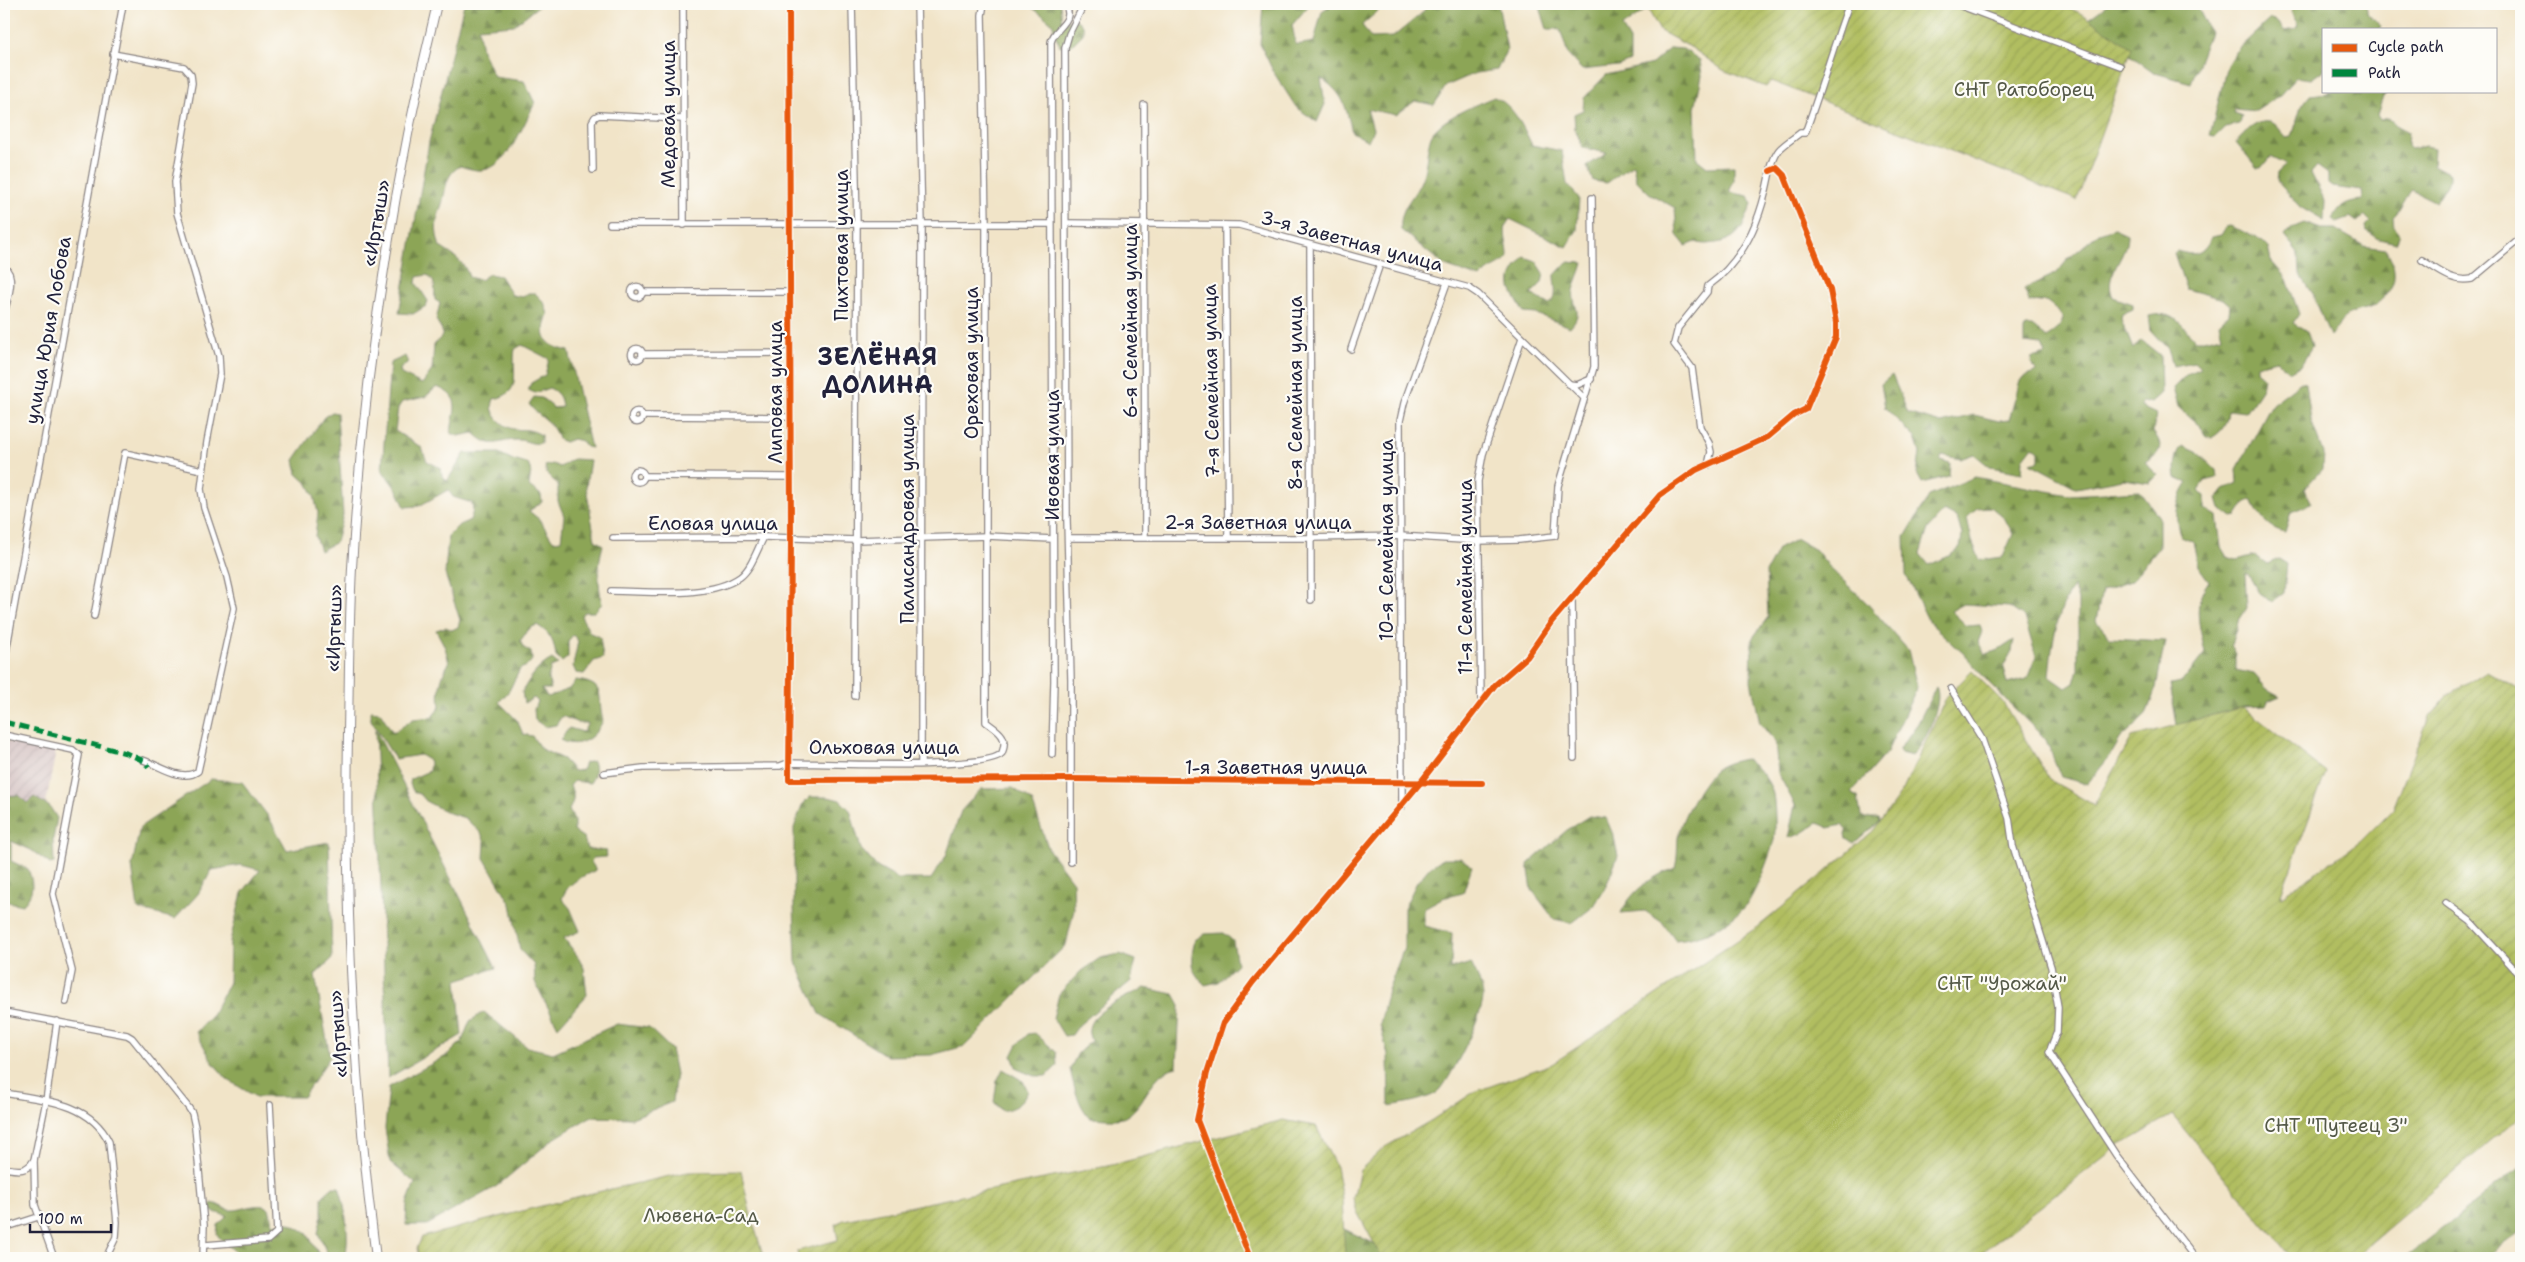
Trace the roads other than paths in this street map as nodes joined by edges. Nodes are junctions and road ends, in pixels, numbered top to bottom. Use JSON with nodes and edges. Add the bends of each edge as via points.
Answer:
{"nodes":[{"id":1,"x":123,"y":4,"type":"edge"},
{"id":2,"x":437,"y":4,"type":"edge"},
{"id":3,"x":683,"y":4,"type":"edge"},
{"id":4,"x":789,"y":4,"type":"edge"},
{"id":5,"x":852,"y":4,"type":"edge"},
{"id":6,"x":917,"y":4,"type":"edge"},
{"id":7,"x":984,"y":4,"type":"edge"},
{"id":8,"x":1065,"y":4,"type":"edge"},
{"id":9,"x":1084,"y":4,"type":"edge"},
{"id":10,"x":1849,"y":4,"type":"edge"},
{"id":11,"x":1956,"y":4,"type":"edge"},
{"id":12,"x":113,"y":54,"type":"junction"},
{"id":13,"x":2120,"y":66,"type":"dead end"},
{"id":14,"x":1144,"y":105,"type":"dead end"},
{"id":15,"x":682,"y":119,"type":"junction"},
{"id":16,"x":593,"y":170,"type":"dead end"},
{"id":17,"x":1770,"y":171,"type":"junction"},
{"id":18,"x":1592,"y":198,"type":"dead end"},
{"id":19,"x":1067,"y":223,"type":"junction"},
{"id":20,"x":1145,"y":223,"type":"junction"},
{"id":21,"x":610,"y":224,"type":"dead end"},
{"id":22,"x":789,"y":224,"type":"junction"},
{"id":23,"x":856,"y":224,"type":"junction"},
{"id":24,"x":1052,"y":224,"type":"junction"},
{"id":25,"x":684,"y":225,"type":"junction"},
{"id":26,"x":922,"y":225,"type":"junction"},
{"id":27,"x":986,"y":225,"type":"junction"},
{"id":28,"x":1224,"y":225,"type":"junction"},
{"id":29,"x":2521,"y":238,"type":"edge"},
{"id":30,"x":1310,"y":245,"type":"junction"},
{"id":31,"x":2422,"y":260,"type":"dead end"},
{"id":32,"x":1380,"y":264,"type":"junction"},
{"id":33,"x":4,"y":267,"type":"edge"},
{"id":34,"x":1447,"y":282,"type":"junction"},
{"id":35,"x":643,"y":292,"type":"dead end"},
{"id":36,"x":789,"y":292,"type":"junction"},
{"id":37,"x":4,"y":313,"type":"edge"},
{"id":38,"x":1522,"y":338,"type":"junction"},
{"id":39,"x":1351,"y":349,"type":"dead end"},
{"id":40,"x":642,"y":354,"type":"dead end"},
{"id":41,"x":789,"y":354,"type":"junction"},
{"id":42,"x":1591,"y":379,"type":"junction"},
{"id":43,"x":1569,"y":384,"type":"junction"},
{"id":44,"x":1584,"y":398,"type":"junction"},
{"id":45,"x":643,"y":416,"type":"dead end"},
{"id":46,"x":789,"y":417,"type":"junction"},
{"id":47,"x":1708,"y":465,"type":"junction"},
{"id":48,"x":202,"y":470,"type":"junction"},
{"id":49,"x":644,"y":476,"type":"dead end"},
{"id":50,"x":790,"y":477,"type":"junction"},
{"id":51,"x":987,"y":536,"type":"junction"},
{"id":52,"x":1400,"y":536,"type":"junction"},
{"id":53,"x":764,"y":537,"type":"junction"},
{"id":54,"x":1145,"y":537,"type":"junction"},
{"id":55,"x":1228,"y":537,"type":"junction"},
{"id":56,"x":613,"y":538,"type":"dead end"},
{"id":57,"x":923,"y":538,"type":"junction"},
{"id":58,"x":1068,"y":538,"type":"junction"},
{"id":59,"x":1311,"y":538,"type":"junction"},
{"id":60,"x":1052,"y":539,"type":"junction"},
{"id":61,"x":791,"y":540,"type":"junction"},
{"id":62,"x":856,"y":540,"type":"junction"},
{"id":63,"x":1478,"y":541,"type":"junction"},
{"id":64,"x":612,"y":591,"type":"dead end"},
{"id":65,"x":1572,"y":598,"type":"junction"},
{"id":66,"x":1311,"y":600,"type":"dead end"},
{"id":67,"x":94,"y":616,"type":"dead end"},
{"id":68,"x":4,"y":662,"type":"edge"},
{"id":69,"x":1951,"y":689,"type":"dead end"},
{"id":70,"x":855,"y":696,"type":"dead end"},
{"id":71,"x":1481,"y":703,"type":"junction"},
{"id":72,"x":986,"y":722,"type":"joint"},
{"id":73,"x":4,"y":735,"type":"edge"},
{"id":74,"x":1052,"y":754,"type":"dead end"},
{"id":75,"x":1574,"y":758,"type":"dead end"},
{"id":76,"x":143,"y":760,"type":"dead end"},
{"id":77,"x":788,"y":763,"type":"junction"},
{"id":78,"x":921,"y":764,"type":"junction"},
{"id":79,"x":604,"y":773,"type":"dead end"},
{"id":80,"x":1069,"y":779,"type":"junction"},
{"id":81,"x":789,"y":780,"type":"joint"},
{"id":82,"x":1403,"y":783,"type":"junction"},
{"id":83,"x":1420,"y":783,"type":"junction"},
{"id":84,"x":1482,"y":784,"type":"dead end"},
{"id":85,"x":1402,"y":806,"type":"junction"},
{"id":86,"x":1070,"y":862,"type":"dead end"},
{"id":87,"x":2446,"y":903,"type":"dead end"},
{"id":88,"x":2521,"y":976,"type":"edge"},
{"id":89,"x":66,"y":1002,"type":"dead end"},
{"id":90,"x":4,"y":1012,"type":"edge"},
{"id":91,"x":57,"y":1021,"type":"junction"},
{"id":92,"x":4,"y":1093,"type":"edge"},
{"id":93,"x":46,"y":1101,"type":"junction"},
{"id":94,"x":270,"y":1105,"type":"dead end"},
{"id":95,"x":34,"y":1160,"type":"junction"},
{"id":96,"x":4,"y":1168,"type":"edge"},
{"id":97,"x":38,"y":1217,"type":"junction"},
{"id":98,"x":4,"y":1228,"type":"edge"},
{"id":99,"x":205,"y":1244,"type":"junction"},
{"id":100,"x":54,"y":1258,"type":"edge"},
{"id":101,"x":106,"y":1258,"type":"edge"},
{"id":102,"x":203,"y":1258,"type":"edge"},
{"id":103,"x":376,"y":1258,"type":"edge"},
{"id":104,"x":1250,"y":1258,"type":"edge"},
{"id":105,"x":2195,"y":1258,"type":"edge"}],
"edges":[{"from":1,"to":12,"type":"street","name":"улица Юрия Лобова"},
{"from":2,"to":103,"type":"highway","name":"«Иртыш»","via":[[409,132],[379,304],[365,414],[352,569],[348,910],[361,1136]]},
{"from":3,"to":15,"type":"street","name":"Медовая улица"},
{"from":4,"to":22,"type":"street","name":"Липовая улица"},
{"from":5,"to":23,"type":"street","name":"Пихтовая улица"},
{"from":6,"to":26,"type":"street","name":"Палисандровая улица"},
{"from":7,"to":27,"type":"street","name":"Ореховая улица"},
{"from":8,"to":24,"type":"street","name":"Ивовая улица","via":[[1068,19],[1055,31],[1051,42]]},
{"from":9,"to":19,"type":"street","name":"Ивовая улица","via":[[1065,48]]},
{"from":10,"to":17,"type":"street","via":[[1804,133],[1779,150]]},
{"from":11,"to":13,"type":"street"},
{"from":12,"to":48,"type":"street","via":[[184,67],[191,75],[175,182],[177,213],[216,340],[220,374]]},
{"from":12,"to":68,"type":"street","name":"улица Юрия Лобова"},
{"from":14,"to":20,"type":"street","name":"6-я Семейная улица"},
{"from":15,"to":16,"type":"street","via":[[594,117]]},
{"from":15,"to":25,"type":"street","name":"Медовая улица"},
{"from":17,"to":47,"type":"street","via":[[1750,240],[1718,279],[1708,286],[1707,292],[1674,335],[1674,344],[1692,368],[1700,427],[1709,443]]},
{"from":17,"to":47,"type":"street","via":[[1776,168],[1784,175],[1816,252],[1830,290],[1836,337],[1806,409],[1794,414],[1768,437]]},
{"from":18,"to":42,"type":"street","via":[[1595,357]]},
{"from":19,"to":20,"type":"street","name":"3-я Заветная улица"},
{"from":19,"to":58,"type":"street","name":"Ивовая улица"},
{"from":20,"to":28,"type":"street","name":"3-я Заветная улица"},
{"from":20,"to":54,"type":"street","name":"6-я Семейная улица"},
{"from":21,"to":25,"type":"street"},
{"from":22,"to":23,"type":"street"},
{"from":22,"to":25,"type":"street"},
{"from":22,"to":36,"type":"street","name":"Липовая улица"},
{"from":23,"to":26,"type":"street"},
{"from":23,"to":62,"type":"street","name":"Пихтовая улица"},
{"from":24,"to":27,"type":"street"},
{"from":24,"to":60,"type":"street","name":"Ивовая улица"},
{"from":26,"to":27,"type":"street"},
{"from":26,"to":57,"type":"street","name":"Палисандровая улица"},
{"from":27,"to":51,"type":"street","name":"Ореховая улица"},
{"from":28,"to":30,"type":"street","name":"3-я Заветная улица","via":[[1239,225]]},
{"from":28,"to":55,"type":"street","name":"7-я Семейная улица"},
{"from":29,"to":31,"type":"street","via":[[2472,279],[2450,278]]},
{"from":30,"to":32,"type":"street","name":"3-я Заветная улица"},
{"from":30,"to":59,"type":"street","name":"8-я Семейная улица"},
{"from":32,"to":34,"type":"street","name":"3-я Заветная улица"},
{"from":32,"to":39,"type":"street"},
{"from":33,"to":37,"type":"street","via":[[10,272]]},
{"from":34,"to":38,"type":"street","name":"3-я Заветная улица","via":[[1478,294]]},
{"from":34,"to":52,"type":"street","name":"10-я Семейная улица","via":[[1400,421]]},
{"from":35,"to":36,"type":"street"},
{"from":36,"to":41,"type":"street","name":"Липовая улица"},
{"from":38,"to":43,"type":"street","name":"3-я Заветная улица"},
{"from":38,"to":63,"type":"street","name":"11-я Семейная улица","via":[[1481,462]]},
{"from":40,"to":41,"type":"street"},
{"from":41,"to":46,"type":"street","name":"Липовая улица"},
{"from":42,"to":43,"type":"street","via":[[1577,385]]},
{"from":42,"to":44,"type":"street"},
{"from":43,"to":44,"type":"street","name":"3-я Заветная улица"},
{"from":44,"to":63,"type":"street","name":"2-я Заветная улица","via":[[1558,486],[1555,536]]},
{"from":45,"to":46,"type":"street"},
{"from":46,"to":50,"type":"street","name":"Липовая улица"},
{"from":47,"to":65,"type":"street","via":[[1660,495]]},
{"from":48,"to":67,"type":"street","via":[[125,453]]},
{"from":48,"to":76,"type":"street","via":[[204,508],[234,608],[231,623],[198,771],[185,776]]},
{"from":49,"to":50,"type":"street"},
{"from":50,"to":61,"type":"street","name":"Липовая улица"},
{"from":51,"to":57,"type":"street","name":"Еловая улица"},
{"from":51,"to":60,"type":"street","name":"Еловая улица"},
{"from":51,"to":72,"type":"street","name":"Ореховая улица"},
{"from":52,"to":59,"type":"street","name":"2-я Заветная улица"},
{"from":52,"to":63,"type":"street","name":"2-я Заветная улица"},
{"from":52,"to":82,"type":"street","name":"10-я Семейная улица"},
{"from":53,"to":56,"type":"street","name":"Еловая улица"},
{"from":53,"to":61,"type":"street","name":"Еловая улица"},
{"from":53,"to":64,"type":"street","via":[[747,570],[740,577],[718,586],[685,591]]},
{"from":54,"to":55,"type":"street","name":"2-я Заветная улица"},
{"from":54,"to":58,"type":"street","name":"2-я Заветная улица"},
{"from":55,"to":59,"type":"street","name":"2-я Заветная улица"},
{"from":57,"to":62,"type":"street","name":"Еловая улица"},
{"from":57,"to":78,"type":"street","name":"Палисандровая улица"},
{"from":58,"to":80,"type":"street","name":"Ивовая улица"},
{"from":59,"to":66,"type":"street","name":"8-я Семейная улица"},
{"from":60,"to":74,"type":"street","name":"Ивовая улица"},
{"from":61,"to":62,"type":"street","name":"Еловая улица"},
{"from":61,"to":77,"type":"street","name":"Липовая улица"},
{"from":62,"to":70,"type":"street","name":"Пихтовая улица"},
{"from":63,"to":71,"type":"street","name":"11-я Семейная улица"},
{"from":65,"to":71,"type":"street","via":[[1527,657],[1495,685]]},
{"from":65,"to":75,"type":"street"},
{"from":69,"to":105,"type":"street","via":[[1982,739],[2009,818],[2013,846],[2051,967],[2058,1007],[2057,1032],[2049,1052],[2116,1155]]},
{"from":71,"to":83,"type":"street"},
{"from":72,"to":78,"type":"street","name":"Ольховая улица","via":[[1004,736],[1004,748],[999,757]]},
{"from":73,"to":89,"type":"street","via":[[73,750],[79,755],[53,894],[72,971]]},
{"from":77,"to":78,"type":"street","name":"Ольховая улица"},
{"from":77,"to":79,"type":"street","name":"Ольховая улица","via":[[780,766],[643,768]]},
{"from":77,"to":81,"type":"street","name":"Липовая улица"},
{"from":80,"to":81,"type":"street","name":"1-я Заветная улица"},
{"from":80,"to":82,"type":"street","name":"1-я Заветная улица"},
{"from":80,"to":86,"type":"street","name":"Ивовая улица"},
{"from":82,"to":83,"type":"street","name":"1-я Заветная улица"},
{"from":82,"to":85,"type":"street","name":"10-я Семейная улица"},
{"from":83,"to":84,"type":"street","name":"1-я Заветная улица"},
{"from":83,"to":85,"type":"street"},
{"from":85,"to":104,"type":"street","via":[[1253,982],[1223,1023],[1207,1073],[1197,1120]]},
{"from":87,"to":88,"type":"street","via":[[2470,921]]},
{"from":90,"to":91,"type":"street"},
{"from":91,"to":93,"type":"street"},
{"from":91,"to":99,"type":"street","via":[[132,1038],[192,1113]]},
{"from":92,"to":93,"type":"street"},
{"from":93,"to":95,"type":"street"},
{"from":93,"to":101,"type":"street","via":[[82,1111],[104,1131],[109,1142],[117,1222],[116,1236]]},
{"from":94,"to":99,"type":"street","via":[[277,1232],[268,1240]]},
{"from":95,"to":96,"type":"street","via":[[24,1170]]},
{"from":95,"to":97,"type":"street"},
{"from":97,"to":98,"type":"street"},
{"from":97,"to":100,"type":"street"},
{"from":99,"to":102,"type":"street"}]}
